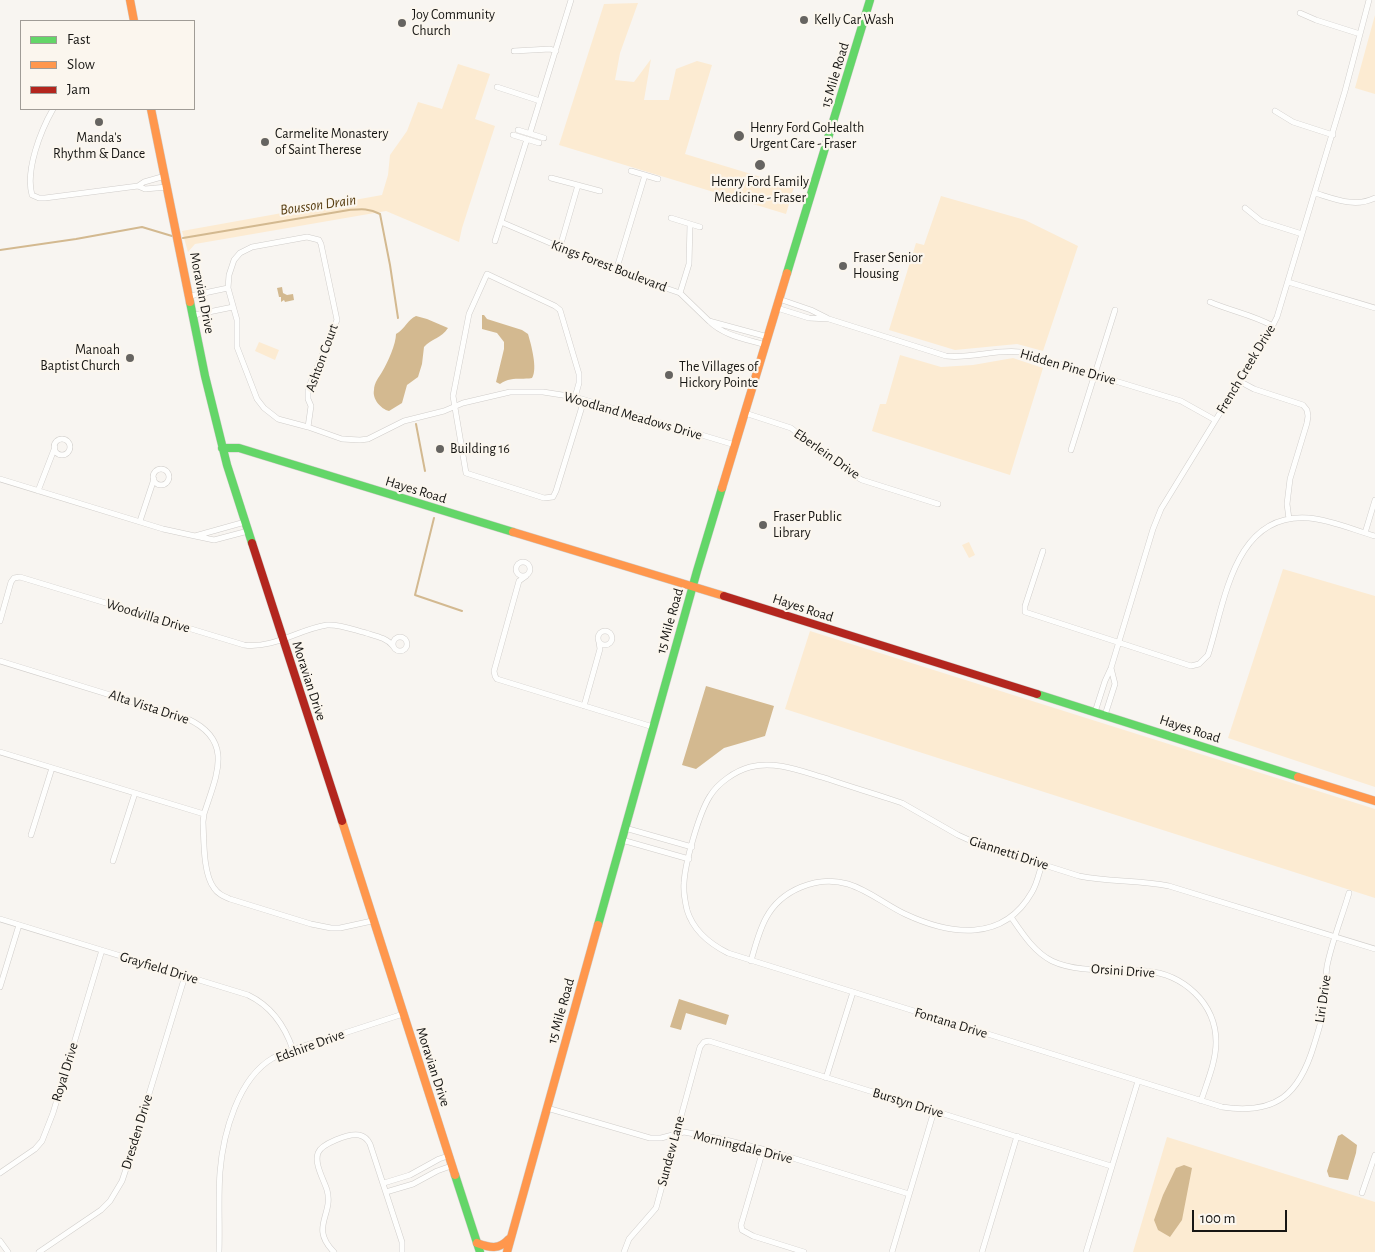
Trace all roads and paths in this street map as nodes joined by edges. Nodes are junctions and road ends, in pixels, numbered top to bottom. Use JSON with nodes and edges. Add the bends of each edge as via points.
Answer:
{"nodes":[{"id":1,"x":130,"y":0,"type":"edge"},
{"id":2,"x":571,"y":0,"type":"edge"},
{"id":3,"x":870,"y":0,"type":"edge"},
{"id":4,"x":1369,"y":0,"type":"edge"},
{"id":5,"x":1300,"y":13,"type":"dead end"},
{"id":6,"x":134,"y":20,"type":"edge"},
{"id":7,"x":1360,"y":34,"type":"junction"},
{"id":8,"x":514,"y":51,"type":"dead end"},
{"id":9,"x":556,"y":51,"type":"junction"},
{"id":10,"x":497,"y":87,"type":"dead end"},
{"id":11,"x":540,"y":101,"type":"junction"},
{"id":12,"x":52,"y":110,"type":"edge"},
{"id":13,"x":151,"y":110,"type":"edge"},
{"id":14,"x":1275,"y":111,"type":"dead end"},
{"id":15,"x":518,"y":130,"type":"dead end"},
{"id":16,"x":530,"y":133,"type":"junction"},
{"id":17,"x":513,"y":135,"type":"dead end"},
{"id":18,"x":1332,"y":135,"type":"junction"},
{"id":19,"x":544,"y":138,"type":"dead end"},
{"id":20,"x":527,"y":139,"type":"junction"},
{"id":21,"x":539,"y":143,"type":"dead end"},
{"id":22,"x":631,"y":171,"type":"dead end"},
{"id":23,"x":645,"y":175,"type":"junction"},
{"id":24,"x":165,"y":176,"type":"junction"},
{"id":25,"x":550,"y":178,"type":"dead end"},
{"id":26,"x":658,"y":179,"type":"dead end"},
{"id":27,"x":578,"y":185,"type":"junction"},
{"id":28,"x":138,"y":186,"type":"junction"},
{"id":29,"x":167,"y":187,"type":"junction"},
{"id":30,"x":600,"y":191,"type":"dead end"},
{"id":31,"x":1315,"y":193,"type":"junction"},
{"id":32,"x":1375,"y":198,"type":"edge"},
{"id":33,"x":1246,"y":208,"type":"dead end"},
{"id":34,"x":671,"y":218,"type":"dead end"},
{"id":35,"x":501,"y":222,"type":"junction"},
{"id":36,"x":690,"y":224,"type":"junction"},
{"id":37,"x":700,"y":227,"type":"dead end"},
{"id":38,"x":1302,"y":234,"type":"junction"},
{"id":39,"x":495,"y":241,"type":"dead end"},
{"id":40,"x":560,"y":247,"type":"junction"},
{"id":41,"x":616,"y":271,"type":"junction"},
{"id":42,"x":1288,"y":282,"type":"junction"},
{"id":43,"x":228,"y":288,"type":"junction"},
{"id":44,"x":680,"y":293,"type":"junction"},
{"id":45,"x":190,"y":296,"type":"junction"},
{"id":46,"x":230,"y":297,"type":"joint"},
{"id":47,"x":780,"y":299,"type":"junction"},
{"id":48,"x":1210,"y":302,"type":"dead end"},
{"id":49,"x":233,"y":307,"type":"junction"},
{"id":50,"x":777,"y":308,"type":"junction"},
{"id":51,"x":1375,"y":308,"type":"edge"},
{"id":52,"x":1115,"y":310,"type":"dead end"},
{"id":53,"x":194,"y":315,"type":"junction"},
{"id":54,"x":829,"y":320,"type":"junction"},
{"id":55,"x":709,"y":321,"type":"junction"},
{"id":56,"x":1273,"y":326,"type":"junction"},
{"id":57,"x":768,"y":337,"type":"junction"},
{"id":58,"x":766,"y":345,"type":"junction"},
{"id":59,"x":1095,"y":374,"type":"junction"},
{"id":60,"x":1239,"y":381,"type":"junction"},
{"id":61,"x":575,"y":397,"type":"junction"},
{"id":62,"x":584,"y":400,"type":"junction"},
{"id":63,"x":454,"y":407,"type":"junction"},
{"id":64,"x":745,"y":413,"type":"junction"},
{"id":65,"x":1215,"y":420,"type":"junction"},
{"id":66,"x":308,"y":427,"type":"junction"},
{"id":67,"x":735,"y":445,"type":"junction"},
{"id":68,"x":55,"y":447,"type":"junction"},
{"id":69,"x":222,"y":448,"type":"junction"},
{"id":70,"x":1071,"y":450,"type":"dead end"},
{"id":71,"x":60,"y":454,"type":"junction"},
{"id":72,"x":51,"y":456,"type":"junction"},
{"id":73,"x":0,"y":479,"type":"edge"},
{"id":74,"x":154,"y":479,"type":"junction"},
{"id":75,"x":159,"y":484,"type":"junction"},
{"id":76,"x":152,"y":487,"type":"junction"},
{"id":77,"x":38,"y":490,"type":"junction"},
{"id":78,"x":1375,"y":500,"type":"edge"},
{"id":79,"x":938,"y":504,"type":"dead end"},
{"id":80,"x":1289,"y":519,"type":"junction"},
{"id":81,"x":140,"y":521,"type":"junction"},
{"id":82,"x":246,"y":522,"type":"junction"},
{"id":83,"x":248,"y":531,"type":"junction"},
{"id":84,"x":1365,"y":533,"type":"junction"},
{"id":85,"x":195,"y":536,"type":"junction"},
{"id":86,"x":1375,"y":536,"type":"edge"},
{"id":87,"x":1043,"y":551,"type":"dead end"},
{"id":88,"x":517,"y":574,"type":"junction"},
{"id":89,"x":526,"y":576,"type":"junction"},
{"id":90,"x":519,"y":581,"type":"junction"},
{"id":91,"x":693,"y":586,"type":"junction"},
{"id":92,"x":0,"y":621,"type":"edge"},
{"id":93,"x":396,"y":638,"type":"junction"},
{"id":94,"x":282,"y":639,"type":"junction"},
{"id":95,"x":387,"y":640,"type":"junction"},
{"id":96,"x":600,"y":642,"type":"junction"},
{"id":97,"x":1118,"y":644,"type":"junction"},
{"id":98,"x":606,"y":645,"type":"junction"},
{"id":99,"x":393,"y":646,"type":"junction"},
{"id":100,"x":600,"y":649,"type":"junction"},
{"id":101,"x":0,"y":661,"type":"edge"},
{"id":102,"x":1111,"y":668,"type":"junction"},
{"id":103,"x":584,"y":706,"type":"junction"},
{"id":104,"x":1095,"y":712,"type":"junction"},
{"id":105,"x":1105,"y":715,"type":"junction"},
{"id":106,"x":653,"y":727,"type":"junction"},
{"id":107,"x":0,"y":752,"type":"edge"},
{"id":108,"x":52,"y":768,"type":"junction"},
{"id":109,"x":135,"y":793,"type":"junction"},
{"id":110,"x":1375,"y":801,"type":"edge"},
{"id":111,"x":204,"y":814,"type":"junction"},
{"id":112,"x":625,"y":828,"type":"junction"},
{"id":113,"x":31,"y":835,"type":"dead end"},
{"id":114,"x":622,"y":840,"type":"junction"},
{"id":115,"x":692,"y":847,"type":"junction"},
{"id":116,"x":689,"y":858,"type":"junction"},
{"id":117,"x":113,"y":861,"type":"dead end"},
{"id":118,"x":1042,"y":864,"type":"junction"},
{"id":119,"x":1349,"y":893,"type":"dead end"},
{"id":120,"x":1011,"y":917,"type":"junction"},
{"id":121,"x":0,"y":919,"type":"edge"},
{"id":122,"x":372,"y":920,"type":"junction"},
{"id":123,"x":19,"y":925,"type":"junction"},
{"id":124,"x":1335,"y":937,"type":"junction"},
{"id":125,"x":1375,"y":949,"type":"edge"},
{"id":126,"x":102,"y":950,"type":"junction"},
{"id":127,"x":750,"y":961,"type":"junction"},
{"id":128,"x":185,"y":976,"type":"junction"},
{"id":129,"x":0,"y":987,"type":"edge"},
{"id":130,"x":853,"y":992,"type":"junction"},
{"id":131,"x":403,"y":1014,"type":"junction"},
{"id":132,"x":704,"y":1042,"type":"joint"},
{"id":133,"x":293,"y":1050,"type":"junction"},
{"id":134,"x":826,"y":1078,"type":"junction"},
{"id":135,"x":1138,"y":1081,"type":"junction"},
{"id":136,"x":1282,"y":1098,"type":"joint"},
{"id":137,"x":1201,"y":1100,"type":"junction"},
{"id":138,"x":547,"y":1108,"type":"junction"},
{"id":139,"x":934,"y":1111,"type":"junction"},
{"id":140,"x":675,"y":1135,"type":"junction"},
{"id":141,"x":1018,"y":1136,"type":"junction"},
{"id":142,"x":763,"y":1150,"type":"junction"},
{"id":143,"x":1375,"y":1155,"type":"edge"},
{"id":144,"x":448,"y":1156,"type":"junction"},
{"id":145,"x":451,"y":1166,"type":"junction"},
{"id":146,"x":1111,"y":1166,"type":"junction"},
{"id":147,"x":0,"y":1174,"type":"edge"},
{"id":148,"x":384,"y":1183,"type":"junction"},
{"id":149,"x":386,"y":1192,"type":"junction"},
{"id":150,"x":1362,"y":1193,"type":"dead end"},
{"id":151,"x":909,"y":1194,"type":"junction"},
{"id":152,"x":511,"y":1235,"type":"junction"},
{"id":153,"x":0,"y":1241,"type":"edge"},
{"id":154,"x":477,"y":1243,"type":"junction"},
{"id":155,"x":8,"y":1252,"type":"edge"},
{"id":156,"x":39,"y":1252,"type":"edge"},
{"id":157,"x":219,"y":1252,"type":"edge"},
{"id":158,"x":334,"y":1252,"type":"edge"},
{"id":159,"x":402,"y":1252,"type":"edge"},
{"id":160,"x":480,"y":1252,"type":"edge"},
{"id":161,"x":507,"y":1252,"type":"edge"},
{"id":162,"x":624,"y":1252,"type":"edge"},
{"id":163,"x":804,"y":1252,"type":"edge"},
{"id":164,"x":892,"y":1252,"type":"edge"},
{"id":165,"x":982,"y":1252,"type":"edge"},
{"id":166,"x":1086,"y":1252,"type":"edge"}],
"edges":[{"from":1,"to":6,"type":"street"},
{"from":2,"to":9,"type":"street"},
{"from":3,"to":47,"type":"street","name":"15 Mile Road"},
{"from":4,"to":7,"type":"street","name":"French Creek Drive"},
{"from":5,"to":7,"type":"street"},
{"from":7,"to":18,"type":"street","name":"French Creek Drive"},
{"from":8,"to":9,"type":"street"},
{"from":9,"to":11,"type":"street"},
{"from":10,"to":11,"type":"street"},
{"from":11,"to":16,"type":"street"},
{"from":12,"to":28,"type":"street","via":[[31,167],[32,196],[45,198]]},
{"from":13,"to":24,"type":"street","name":"Moravian Drive"},
{"from":14,"to":18,"type":"street","via":[[1293,122]]},
{"from":15,"to":16,"type":"street"},
{"from":16,"to":19,"type":"street"},
{"from":17,"to":20,"type":"street"},
{"from":18,"to":31,"type":"street","name":"French Creek Drive"},
{"from":20,"to":21,"type":"street"},
{"from":20,"to":35,"type":"street"},
{"from":22,"to":23,"type":"street"},
{"from":23,"to":26,"type":"street"},
{"from":23,"to":41,"type":"street"},
{"from":24,"to":28,"type":"street"},
{"from":24,"to":29,"type":"street","name":"Moravian Drive"},
{"from":25,"to":27,"type":"street"},
{"from":27,"to":30,"type":"street"},
{"from":27,"to":40,"type":"street"},
{"from":28,"to":29,"type":"street","via":[[150,189]]},
{"from":29,"to":45,"type":"street","name":"Moravian Drive"},
{"from":31,"to":32,"type":"street","via":[[1355,203]]},
{"from":31,"to":38,"type":"street","name":"French Creek Drive"},
{"from":33,"to":38,"type":"street","via":[[1261,221]]},
{"from":34,"to":36,"type":"street"},
{"from":35,"to":39,"type":"street"},
{"from":35,"to":40,"type":"street","name":"Kings Forest Boulevard"},
{"from":36,"to":37,"type":"street"},
{"from":36,"to":44,"type":"street","via":[[689,264]]},
{"from":38,"to":42,"type":"street","name":"French Creek Drive"},
{"from":40,"to":41,"type":"street","name":"Kings Forest Boulevard"},
{"from":41,"to":44,"type":"street","name":"Kings Forest Boulevard"},
{"from":42,"to":51,"type":"street"},
{"from":42,"to":56,"type":"street","name":"French Creek Drive"},
{"from":43,"to":45,"type":"street"},
{"from":43,"to":46,"type":"street","name":"Ashton Court"},
{"from":43,"to":66,"type":"street","name":"Ashton Court","via":[[228,275],[234,260],[245,250],[307,237],[322,244],[337,320],[308,389],[311,406]]},
{"from":44,"to":55,"type":"street","name":"Kings Forest Boulevard"},
{"from":45,"to":53,"type":"street","name":"Moravian Drive"},
{"from":46,"to":49,"type":"street","name":"Woodland Meadows Drive"},
{"from":47,"to":50,"type":"street","name":"15 Mile Road"},
{"from":47,"to":54,"type":"street","name":"Hidden Pine Drive"},
{"from":48,"to":56,"type":"street"},
{"from":49,"to":53,"type":"street"},
{"from":49,"to":66,"type":"street","name":"Woodland Meadows Drive","via":[[237,320],[237,347],[257,399],[278,419]]},
{"from":50,"to":54,"type":"street","name":"Hidden Pine Drive","via":[[809,318]]},
{"from":50,"to":57,"type":"street","name":"15 Mile Road"},
{"from":52,"to":59,"type":"street"},
{"from":53,"to":69,"type":"street","name":"Moravian Drive"},
{"from":54,"to":59,"type":"street","name":"Hidden Pine Drive","via":[[946,356],[1013,351]]},
{"from":55,"to":57,"type":"street","name":"Kings Forest Boulevard"},
{"from":55,"to":58,"type":"street","name":"Kings Forest Boulevard","via":[[725,333]]},
{"from":56,"to":60,"type":"street","name":"French Creek Drive"},
{"from":57,"to":58,"type":"street","name":"15 Mile Road"},
{"from":58,"to":64,"type":"street","name":"15 Mile Road"},
{"from":59,"to":65,"type":"street","name":"Hidden Pine Drive","via":[[1181,401]]},
{"from":59,"to":70,"type":"street"},
{"from":60,"to":65,"type":"street","name":"French Creek Drive"},
{"from":60,"to":80,"type":"street","via":[[1254,389],[1298,402],[1307,410],[1307,423],[1288,490]]},
{"from":61,"to":62,"type":"street","name":"Woodland Meadows Drive"},
{"from":61,"to":63,"type":"street","name":"Woodland Meadows Drive","via":[[543,392],[510,392],[463,402]]},
{"from":61,"to":63,"type":"street","via":[[580,378],[560,310],[487,274],[469,314],[453,396]]},
{"from":62,"to":63,"type":"street","via":[[556,491],[547,499],[466,473]]},
{"from":62,"to":67,"type":"street","name":"Woodland Meadows Drive"},
{"from":63,"to":66,"type":"street","name":"Woodland Meadows Drive","via":[[404,421],[368,439],[342,439]]},
{"from":64,"to":67,"type":"street","name":"15 Mile Road"},
{"from":64,"to":79,"type":"street","name":"Eberlein Drive","via":[[791,428],[862,480]]},
{"from":65,"to":97,"type":"street","name":"French Creek Drive","via":[[1161,509]]},
{"from":67,"to":91,"type":"street","name":"15 Mile Road"},
{"from":68,"to":71,"type":"street"},
{"from":68,"to":71,"type":"street","via":[[61,440],[69,444],[67,453]]},
{"from":68,"to":72,"type":"street"},
{"from":69,"to":82,"type":"street","name":"Moravian Drive"},
{"from":69,"to":91,"type":"street","name":"Hayes Road","via":[[239,448]]},
{"from":71,"to":72,"type":"street"},
{"from":72,"to":77,"type":"street"},
{"from":73,"to":77,"type":"street"},
{"from":74,"to":75,"type":"street"},
{"from":74,"to":75,"type":"street","via":[[157,470],[166,471],[168,481]]},
{"from":74,"to":76,"type":"street"},
{"from":75,"to":76,"type":"street"},
{"from":76,"to":81,"type":"street"},
{"from":77,"to":81,"type":"street"},
{"from":78,"to":84,"type":"street"},
{"from":80,"to":84,"type":"street","via":[[1321,520]]},
{"from":80,"to":97,"type":"street","via":[[1271,525],[1244,549],[1235,566],[1208,655],[1199,664],[1190,666]]},
{"from":81,"to":85,"type":"street"},
{"from":82,"to":83,"type":"street","name":"Moravian Drive"},
{"from":82,"to":85,"type":"street"},
{"from":83,"to":85,"type":"street","via":[[214,540]]},
{"from":83,"to":94,"type":"street","name":"Moravian Drive"},
{"from":84,"to":86,"type":"street"},
{"from":87,"to":97,"type":"street","via":[[1025,612]]},
{"from":88,"to":89,"type":"street"},
{"from":88,"to":89,"type":"street","via":[[517,565],[523,562],[530,568]]},
{"from":88,"to":90,"type":"street"},
{"from":89,"to":90,"type":"street"},
{"from":90,"to":103,"type":"street","via":[[495,676]]},
{"from":91,"to":104,"type":"street","name":"Hayes Road"},
{"from":91,"to":106,"type":"street","name":"15 Mile Road"},
{"from":92,"to":94,"type":"street","name":"Woodvilla Drive","via":[[11,582],[20,577],[244,645],[256,646]]},
{"from":93,"to":95,"type":"street"},
{"from":93,"to":99,"type":"street"},
{"from":93,"to":99,"type":"street","via":[[405,638],[406,647],[401,651]]},
{"from":94,"to":95,"type":"street","name":"Woodvilla Drive","via":[[329,625]]},
{"from":94,"to":122,"type":"street","name":"Moravian Drive"},
{"from":95,"to":99,"type":"street"},
{"from":96,"to":98,"type":"street"},
{"from":96,"to":98,"type":"street","via":[[599,634],[608,631],[612,639]]},
{"from":96,"to":100,"type":"street"},
{"from":97,"to":102,"type":"street","name":"French Creek Drive"},
{"from":98,"to":100,"type":"street"},
{"from":100,"to":103,"type":"street"},
{"from":101,"to":111,"type":"street","name":"Alta Vista Drive","via":[[198,724],[212,736],[219,759]]},
{"from":102,"to":104,"type":"street","name":"French Creek Drive"},
{"from":102,"to":105,"type":"street","name":"French Creek Drive","via":[[1115,684]]},
{"from":103,"to":106,"type":"street"},
{"from":104,"to":105,"type":"street","name":"Hayes Road"},
{"from":105,"to":110,"type":"street","name":"Hayes Road"},
{"from":106,"to":112,"type":"street","name":"15 Mile Road"},
{"from":107,"to":108,"type":"street"},
{"from":108,"to":109,"type":"street"},
{"from":108,"to":113,"type":"street"},
{"from":109,"to":111,"type":"street"},
{"from":109,"to":117,"type":"street"},
{"from":111,"to":122,"type":"street","name":"Alta Vista Drive","via":[[207,872],[218,893],[321,926],[340,928]]},
{"from":112,"to":114,"type":"street","name":"15 Mile Road"},
{"from":112,"to":115,"type":"street"},
{"from":114,"to":116,"type":"street"},
{"from":114,"to":138,"type":"street","name":"15 Mile Road"},
{"from":115,"to":116,"type":"street","name":"Fontana Drive"},
{"from":115,"to":118,"type":"street","name":"Giannetti Drive","via":[[704,808],[719,785],[749,767],[784,766],[902,803],[967,840]]},
{"from":116,"to":127,"type":"street","name":"Fontana Drive","via":[[684,898],[696,927],[718,948]]},
{"from":118,"to":120,"type":"street","via":[[1032,893]]},
{"from":118,"to":124,"type":"street","name":"Giannetti Drive","via":[[1095,879],[1169,886]]},
{"from":119,"to":124,"type":"street","name":"Liri Drive"},
{"from":120,"to":127,"type":"street","via":[[987,929],[956,930],[905,914],[848,884],[819,882],[789,893],[771,910]]},
{"from":120,"to":137,"type":"street","name":"Orsini Drive","via":[[1034,947],[1054,961],[1073,967],[1159,973],[1180,981],[1195,993],[1205,1004],[1212,1020],[1216,1041],[1213,1063]]},
{"from":121,"to":123,"type":"street","name":"Grayfield Drive"},
{"from":122,"to":131,"type":"street","name":"Moravian Drive"},
{"from":123,"to":126,"type":"street","name":"Grayfield Drive"},
{"from":123,"to":129,"type":"street"},
{"from":124,"to":125,"type":"street","name":"Giannetti Drive"},
{"from":124,"to":136,"type":"street","name":"Liri Drive","via":[[1328,964],[1322,1018],[1308,1066],[1300,1080]]},
{"from":126,"to":128,"type":"street","name":"Grayfield Drive"},
{"from":126,"to":147,"type":"street","name":"Royal Drive","via":[[44,1135],[35,1149]]},
{"from":127,"to":130,"type":"street","name":"Fontana Drive"},
{"from":128,"to":133,"type":"street","name":"Grayfield Drive","via":[[260,1001],[283,1025]]},
{"from":128,"to":156,"type":"street","name":"Dresden Drive","via":[[128,1163],[116,1192],[101,1210]]},
{"from":130,"to":134,"type":"street"},
{"from":130,"to":135,"type":"street","name":"Fontana Drive"},
{"from":131,"to":133,"type":"street","name":"Edshire Drive"},
{"from":131,"to":144,"type":"street","name":"Moravian Drive"},
{"from":132,"to":134,"type":"street","name":"Burstyn Drive"},
{"from":132,"to":140,"type":"street","name":"Sundew Lane"},
{"from":133,"to":157,"type":"street","name":"Edshire Drive","via":[[261,1067],[243,1089],[237,1103],[220,1171]]},
{"from":134,"to":139,"type":"street","name":"Burstyn Drive"},
{"from":135,"to":137,"type":"street","name":"Fontana Drive"},
{"from":135,"to":146,"type":"street"},
{"from":136,"to":137,"type":"street","name":"Fontana Drive","via":[[1268,1106],[1252,1109],[1222,1108]]},
{"from":138,"to":140,"type":"street","name":"Morningdale Drive","via":[[639,1136],[660,1138]]},
{"from":138,"to":152,"type":"street","name":"15 Mile Road"},
{"from":139,"to":141,"type":"street","name":"Burstyn Drive"},
{"from":139,"to":151,"type":"street"},
{"from":140,"to":142,"type":"street","name":"Morningdale Drive","via":[[684,1132]]},
{"from":140,"to":162,"type":"street","name":"Sundew Lane","via":[[656,1208],[630,1239]]},
{"from":141,"to":146,"type":"street","name":"Burstyn Drive"},
{"from":141,"to":165,"type":"street"},
{"from":142,"to":151,"type":"street","name":"Morningdale Drive"},
{"from":142,"to":163,"type":"street","via":[[742,1230]]},
{"from":143,"to":150,"type":"street"},
{"from":144,"to":145,"type":"street","name":"Moravian Drive"},
{"from":144,"to":148,"type":"street","via":[[410,1175]]},
{"from":145,"to":149,"type":"street","via":[[413,1184]]},
{"from":145,"to":154,"type":"street","name":"Moravian Drive"},
{"from":146,"to":166,"type":"street"},
{"from":148,"to":149,"type":"street"},
{"from":148,"to":158,"type":"street","via":[[370,1144],[362,1136],[354,1135],[328,1143],[320,1149],[317,1158],[329,1199],[323,1233]]},
{"from":149,"to":159,"type":"street","via":[[402,1242]]},
{"from":151,"to":164,"type":"street"},
{"from":152,"to":154,"type":"street","via":[[497,1248]]},
{"from":152,"to":161,"type":"street","name":"15 Mile Road"},
{"from":153,"to":155,"type":"street"},
{"from":154,"to":160,"type":"street","name":"Moravian Drive"}]}
